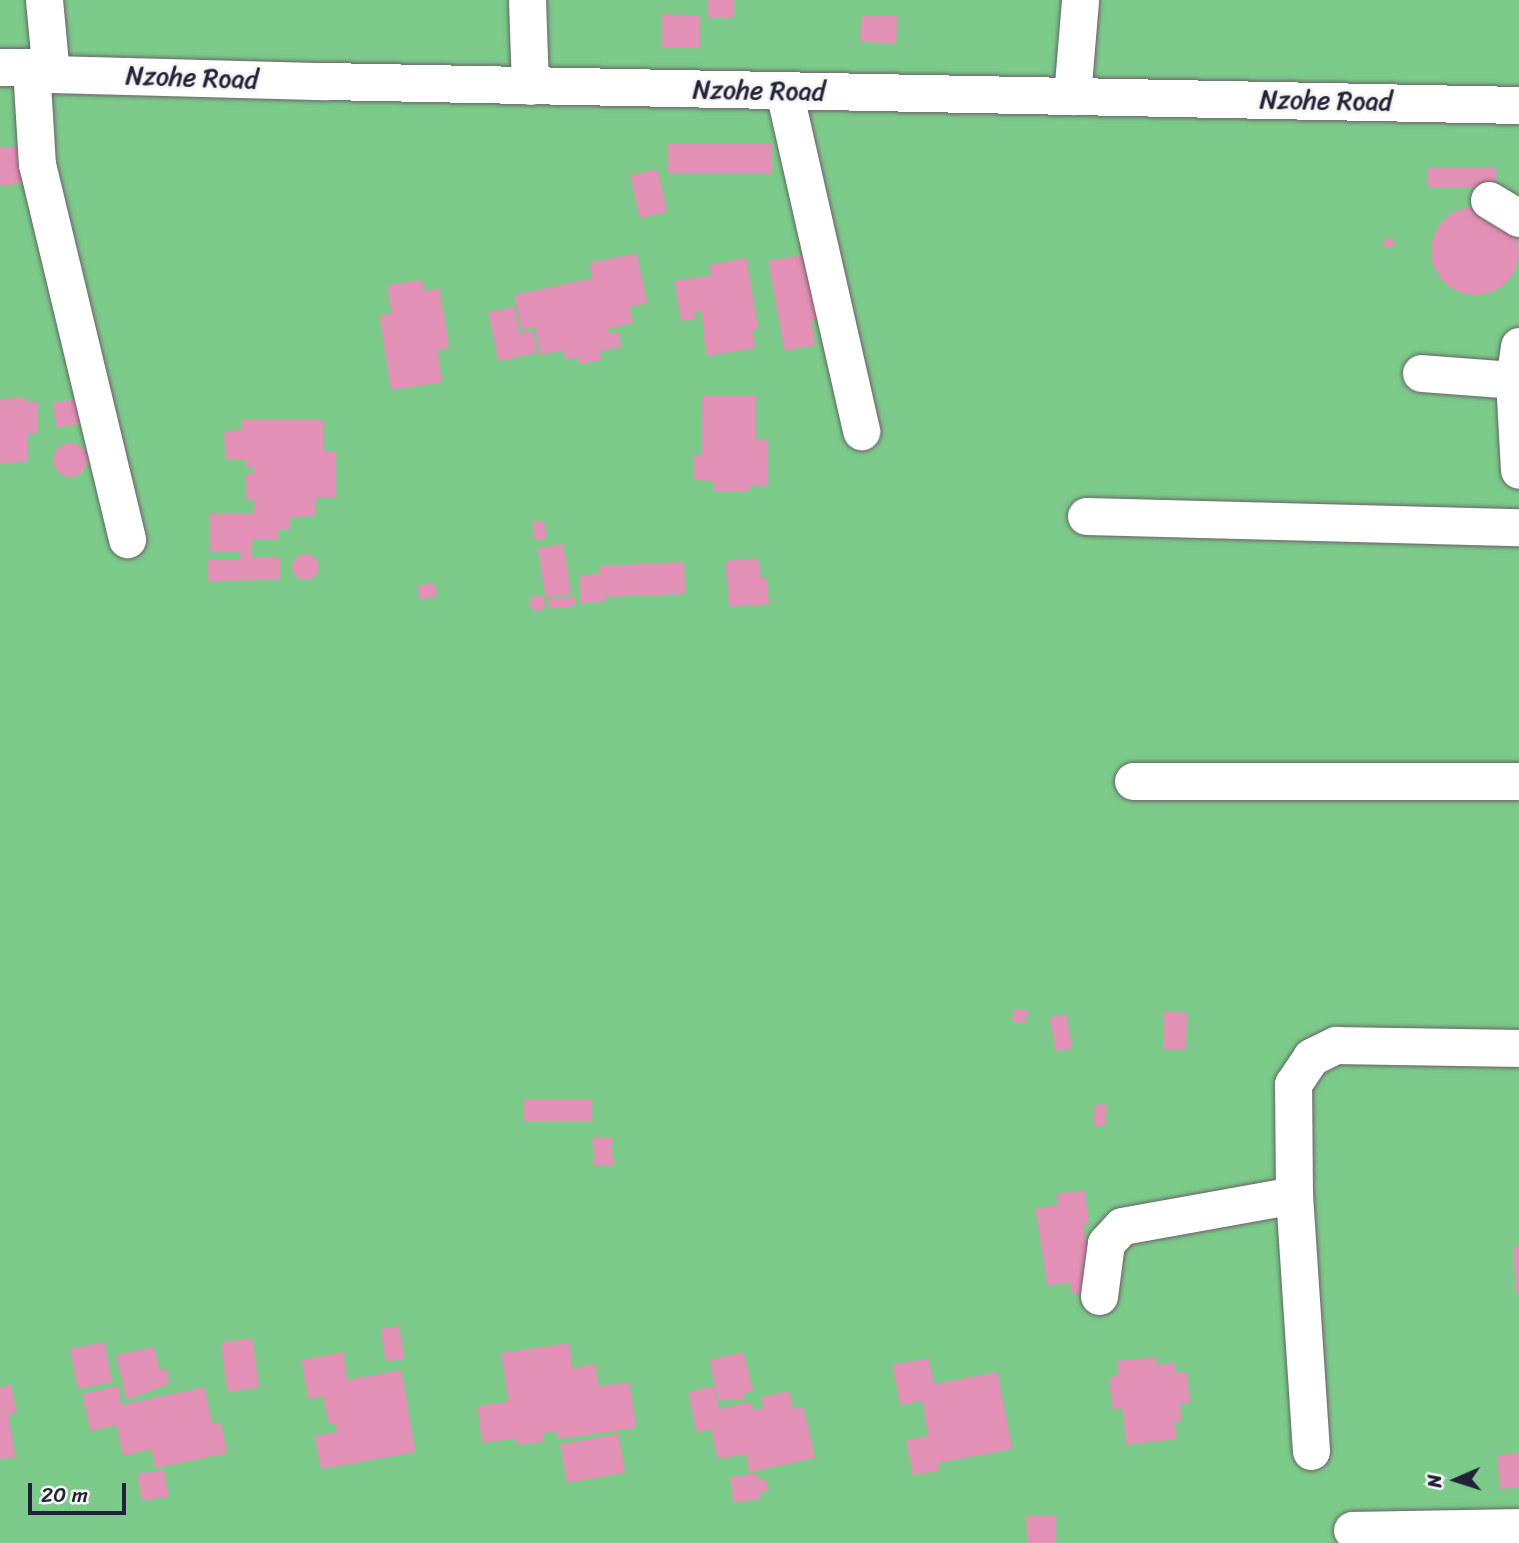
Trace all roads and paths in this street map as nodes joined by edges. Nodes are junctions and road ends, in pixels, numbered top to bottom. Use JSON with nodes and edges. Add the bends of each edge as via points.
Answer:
{"nodes":[{"id":1,"x":44,"y":0,"type":"edge"},
{"id":2,"x":527,"y":0,"type":"edge"},
{"id":3,"x":1080,"y":0,"type":"edge"},
{"id":4,"x":27,"y":69,"type":"edge"},
{"id":5,"x":530,"y":86,"type":"junction"},
{"id":6,"x":784,"y":91,"type":"junction"},
{"id":7,"x":1072,"y":96,"type":"junction"},
{"id":8,"x":1519,"y":105,"type":"edge"},
{"id":9,"x":1517,"y":363,"type":"edge"},
{"id":10,"x":1421,"y":373,"type":"dead end"},
{"id":11,"x":861,"y":430,"type":"dead end"},
{"id":12,"x":1519,"y":470,"type":"edge"},
{"id":13,"x":1086,"y":516,"type":"dead end"},
{"id":14,"x":1519,"y":527,"type":"edge"},
{"id":15,"x":127,"y":539,"type":"dead end"},
{"id":16,"x":1133,"y":781,"type":"dead end"},
{"id":17,"x":1519,"y":781,"type":"edge"},
{"id":18,"x":1519,"y":1048,"type":"edge"},
{"id":19,"x":1294,"y":1195,"type":"junction"},
{"id":20,"x":1100,"y":1296,"type":"dead end"},
{"id":21,"x":1311,"y":1451,"type":"dead end"},
{"id":22,"x":1519,"y":1527,"type":"edge"},
{"id":23,"x":1352,"y":1530,"type":"dead end"}],
"edges":[{"from":1,"to":4,"type":"street"},
{"from":2,"to":5,"type":"street"},
{"from":3,"to":7,"type":"street"},
{"from":4,"to":5,"type":"street","name":"Nzohe Road"},
{"from":4,"to":15,"type":"street","via":[[37,164]]},
{"from":5,"to":6,"type":"street","name":"Nzohe Road"},
{"from":6,"to":7,"type":"street","name":"Nzohe Road"},
{"from":6,"to":11,"type":"street"},
{"from":7,"to":8,"type":"street","name":"Nzohe Road"},
{"from":9,"to":10,"type":"street"},
{"from":9,"to":12,"type":"street"},
{"from":13,"to":14,"type":"street"},
{"from":16,"to":17,"type":"street"},
{"from":18,"to":19,"type":"street","via":[[1336,1045],[1311,1057],[1293,1084]]},
{"from":19,"to":20,"type":"street","via":[[1122,1226],[1107,1243]]},
{"from":19,"to":21,"type":"street"},
{"from":22,"to":23,"type":"street"}]}
